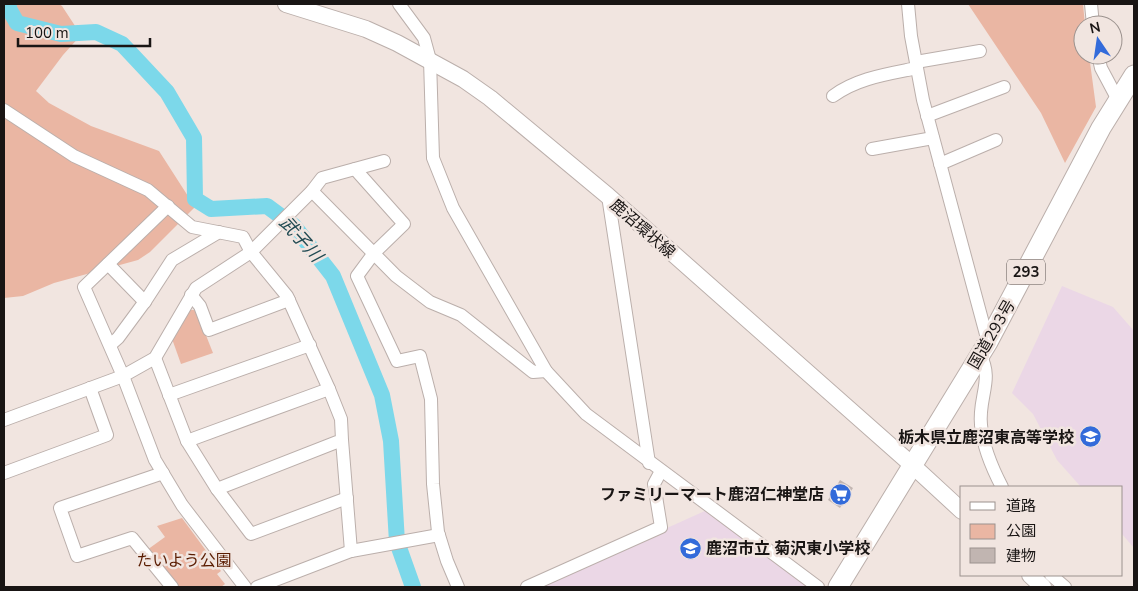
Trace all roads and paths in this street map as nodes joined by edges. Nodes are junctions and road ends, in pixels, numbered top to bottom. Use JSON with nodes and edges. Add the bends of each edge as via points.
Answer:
{"nodes":[{"id":1,"x":286,"y":4,"type":"edge"},
{"id":2,"x":399,"y":4,"type":"edge"},
{"id":3,"x":908,"y":4,"type":"edge"},
{"id":4,"x":980,"y":51,"type":"dead end"},
{"id":5,"x":430,"y":60,"type":"junction"},
{"id":6,"x":916,"y":65,"type":"junction"},
{"id":7,"x":1101,"y":65,"type":"edge"},
{"id":8,"x":1134,"y":76,"type":"edge"},
{"id":9,"x":1004,"y":87,"type":"dead end"},
{"id":10,"x":833,"y":96,"type":"dead end"},
{"id":11,"x":1118,"y":100,"type":"junction"},
{"id":12,"x":4,"y":110,"type":"edge"},
{"id":13,"x":927,"y":116,"type":"junction"},
{"id":14,"x":933,"y":138,"type":"junction"},
{"id":15,"x":996,"y":140,"type":"dead end"},
{"id":16,"x":872,"y":149,"type":"dead end"},
{"id":17,"x":384,"y":161,"type":"dead end"},
{"id":18,"x":940,"y":164,"type":"junction"},
{"id":19,"x":355,"y":169,"type":"junction"},
{"id":20,"x":312,"y":191,"type":"junction"},
{"id":21,"x":608,"y":196,"type":"junction"},
{"id":22,"x":168,"y":206,"type":"junction"},
{"id":23,"x":219,"y":232,"type":"junction"},
{"id":24,"x":251,"y":252,"type":"junction"},
{"id":25,"x":374,"y":253,"type":"junction"},
{"id":26,"x":108,"y":264,"type":"junction"},
{"id":27,"x":192,"y":295,"type":"junction"},
{"id":28,"x":289,"y":300,"type":"junction"},
{"id":29,"x":145,"y":302,"type":"junction"},
{"id":30,"x":110,"y":345,"type":"junction"},
{"id":31,"x":310,"y":345,"type":"junction"},
{"id":32,"x":984,"y":348,"type":"junction"},
{"id":33,"x":155,"y":358,"type":"junction"},
{"id":34,"x":546,"y":371,"type":"junction"},
{"id":35,"x":123,"y":376,"type":"junction"},
{"id":36,"x":90,"y":388,"type":"junction"},
{"id":37,"x":329,"y":389,"type":"junction"},
{"id":38,"x":170,"y":395,"type":"junction"},
{"id":39,"x":4,"y":420,"type":"edge"},
{"id":40,"x":342,"y":440,"type":"junction"},
{"id":41,"x":188,"y":441,"type":"junction"},
{"id":42,"x":649,"y":463,"type":"junction"},
{"id":43,"x":911,"y":464,"type":"junction"},
{"id":44,"x":660,"y":471,"type":"junction"},
{"id":45,"x":4,"y":473,"type":"edge"},
{"id":46,"x":163,"y":473,"type":"junction"},
{"id":47,"x":1002,"y":486,"type":"edge"},
{"id":48,"x":217,"y":489,"type":"junction"},
{"id":49,"x":347,"y":498,"type":"junction"},
{"id":50,"x":960,"y":509,"type":"edge"},
{"id":51,"x":439,"y":535,"type":"junction"},
{"id":52,"x":351,"y":551,"type":"junction"},
{"id":53,"x":1031,"y":576,"type":"edge"},
{"id":54,"x":1052,"y":576,"type":"edge"},
{"id":55,"x":167,"y":586,"type":"edge"},
{"id":56,"x":245,"y":587,"type":"edge"},
{"id":57,"x":257,"y":587,"type":"edge"},
{"id":58,"x":458,"y":587,"type":"edge"},
{"id":59,"x":527,"y":587,"type":"edge"},
{"id":60,"x":818,"y":587,"type":"edge"},
{"id":61,"x":838,"y":587,"type":"edge"},
{"id":62,"x":1043,"y":587,"type":"edge"},
{"id":63,"x":1065,"y":587,"type":"edge"}],
"edges":[{"from":1,"to":5,"type":"main road","name":"鹿沼環状線","via":[[366,29]]},
{"from":2,"to":5,"type":"street","via":[[424,38]]},
{"from":3,"to":6,"type":"street"},
{"from":4,"to":6,"type":"street"},
{"from":5,"to":21,"type":"main road","name":"鹿沼環状線","via":[[490,98]]},
{"from":5,"to":34,"type":"street","via":[[433,158],[453,208]]},
{"from":6,"to":10,"type":"street","via":[[846,86]]},
{"from":6,"to":13,"type":"street"},
{"from":7,"to":11,"type":"street"},
{"from":8,"to":11,"type":"highway","name":"国道293号","number":"293"},
{"from":9,"to":13,"type":"street"},
{"from":11,"to":32,"type":"highway","name":"国道293号","number":"293"},
{"from":12,"to":22,"type":"street","via":[[74,156],[148,190]]},
{"from":13,"to":14,"type":"street"},
{"from":14,"to":16,"type":"street"},
{"from":14,"to":18,"type":"street"},
{"from":15,"to":18,"type":"street"},
{"from":17,"to":19,"type":"street"},
{"from":18,"to":32,"type":"street"},
{"from":19,"to":20,"type":"street","via":[[322,178]]},
{"from":19,"to":25,"type":"street","via":[[404,224]]},
{"from":20,"to":24,"type":"street"},
{"from":20,"to":25,"type":"street"},
{"from":21,"to":42,"type":"street"},
{"from":21,"to":43,"type":"main road","name":"鹿沼環状線"},
{"from":22,"to":23,"type":"street","via":[[192,227]]},
{"from":22,"to":26,"type":"street"},
{"from":23,"to":24,"type":"street","via":[[243,237]]},
{"from":23,"to":29,"type":"street","via":[[172,260]]},
{"from":24,"to":27,"type":"street","via":[[196,288]]},
{"from":24,"to":28,"type":"street"},
{"from":25,"to":34,"type":"street","via":[[396,276],[430,302],[461,315],[534,372]]},
{"from":25,"to":51,"type":"street","via":[[357,276],[397,361],[420,356],[431,399],[433,484]]},
{"from":26,"to":29,"type":"street"},
{"from":26,"to":30,"type":"street","via":[[84,287]]},
{"from":27,"to":28,"type":"street","via":[[209,330]]},
{"from":27,"to":33,"type":"street"},
{"from":28,"to":31,"type":"street"},
{"from":29,"to":30,"type":"street"},
{"from":30,"to":35,"type":"street"},
{"from":31,"to":37,"type":"street"},
{"from":31,"to":38,"type":"street"},
{"from":32,"to":43,"type":"highway","name":"国道293号","number":"293"},
{"from":32,"to":47,"type":"street","via":[[987,367],[980,406],[981,426],[988,458]]},
{"from":33,"to":35,"type":"street"},
{"from":33,"to":38,"type":"street"},
{"from":34,"to":42,"type":"street","via":[[586,414]]},
{"from":35,"to":36,"type":"street"},
{"from":35,"to":46,"type":"street"},
{"from":36,"to":39,"type":"street"},
{"from":36,"to":45,"type":"street","via":[[107,435]]},
{"from":37,"to":40,"type":"street","via":[[341,419]]},
{"from":37,"to":41,"type":"street"},
{"from":38,"to":41,"type":"street"},
{"from":40,"to":48,"type":"street"},
{"from":40,"to":49,"type":"street"},
{"from":41,"to":48,"type":"street"},
{"from":42,"to":44,"type":"street"},
{"from":43,"to":50,"type":"main road","name":"鹿沼環状線"},
{"from":43,"to":61,"type":"highway","name":"国道293号","number":"293"},
{"from":44,"to":59,"type":"street","via":[[654,484],[660,527]]},
{"from":44,"to":60,"type":"street"},
{"from":46,"to":55,"type":"street","via":[[60,508],[77,556],[132,538]]},
{"from":46,"to":56,"type":"street","via":[[182,505]]},
{"from":48,"to":49,"type":"street","via":[[251,534]]},
{"from":49,"to":52,"type":"street"},
{"from":51,"to":52,"type":"street"},
{"from":51,"to":58,"type":"street"},
{"from":52,"to":57,"type":"street"},
{"from":53,"to":62,"type":"main road"},
{"from":54,"to":63,"type":"street"}]}
